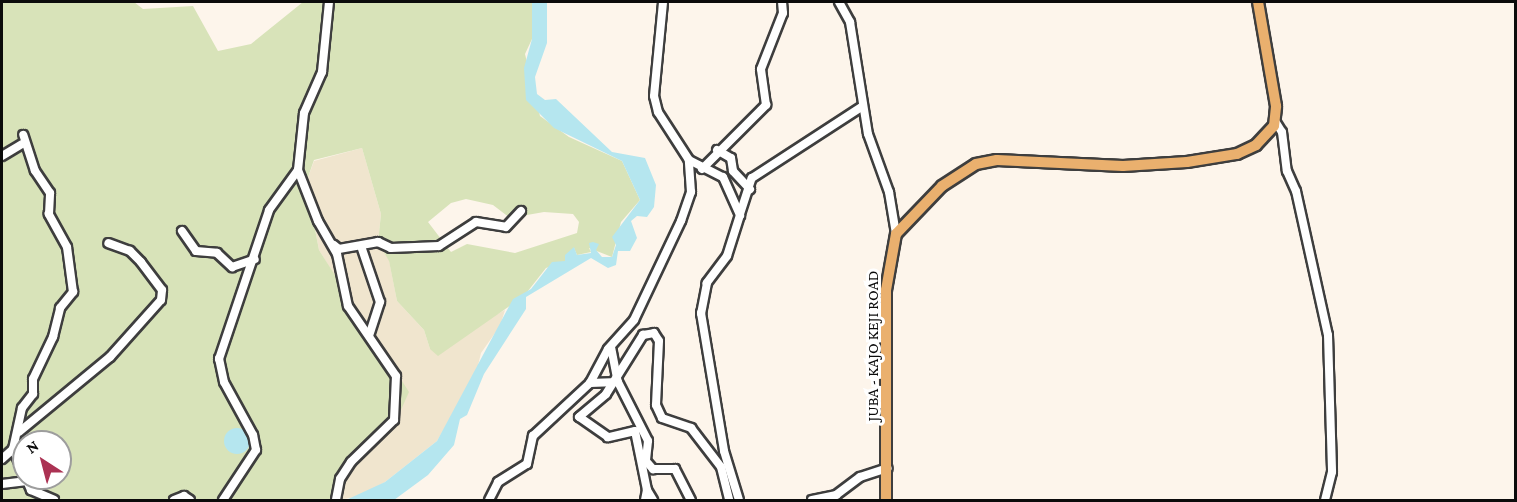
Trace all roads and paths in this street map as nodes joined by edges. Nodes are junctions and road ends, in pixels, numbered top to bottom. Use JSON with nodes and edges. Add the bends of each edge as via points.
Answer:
{"nodes":[{"id":1,"x":329,"y":2,"type":"edge"},
{"id":2,"x":663,"y":2,"type":"edge"},
{"id":3,"x":782,"y":2,"type":"edge"},
{"id":4,"x":839,"y":2,"type":"edge"},
{"id":5,"x":1258,"y":2,"type":"edge"},
{"id":6,"x":863,"y":106,"type":"junction"},
{"id":7,"x":1275,"y":121,"type":"junction"},
{"id":8,"x":717,"y":150,"type":"junction"},
{"id":9,"x":2,"y":156,"type":"edge"},
{"id":10,"x":689,"y":160,"type":"junction"},
{"id":11,"x":702,"y":169,"type":"junction"},
{"id":12,"x":298,"y":170,"type":"junction"},
{"id":13,"x":304,"y":183,"type":"junction"},
{"id":14,"x":288,"y":186,"type":"junction"},
{"id":15,"x":745,"y":189,"type":"junction"},
{"id":16,"x":521,"y":211,"type":"dead end"},
{"id":17,"x":740,"y":214,"type":"junction"},
{"id":18,"x":182,"y":231,"type":"dead end"},
{"id":19,"x":896,"y":234,"type":"junction"},
{"id":20,"x":108,"y":243,"type":"dead end"},
{"id":21,"x":333,"y":245,"type":"junction"},
{"id":22,"x":361,"y":246,"type":"junction"},
{"id":23,"x":255,"y":259,"type":"junction"},
{"id":24,"x":370,"y":333,"type":"dead end"},
{"id":25,"x":611,"y":347,"type":"junction"},
{"id":26,"x":618,"y":382,"type":"junction"},
{"id":27,"x":590,"y":383,"type":"junction"},
{"id":28,"x":19,"y":430,"type":"edge"},
{"id":29,"x":21,"y":430,"type":"edge"},
{"id":30,"x":888,"y":468,"type":"junction"},
{"id":31,"x":31,"y":490,"type":"edge"},
{"id":32,"x":647,"y":490,"type":"junction"},
{"id":33,"x":54,"y":501,"type":"edge"},
{"id":34,"x":174,"y":501,"type":"edge"},
{"id":35,"x":190,"y":501,"type":"edge"},
{"id":36,"x":223,"y":501,"type":"edge"},
{"id":37,"x":336,"y":501,"type":"edge"},
{"id":38,"x":489,"y":501,"type":"edge"},
{"id":39,"x":645,"y":501,"type":"edge"},
{"id":40,"x":653,"y":501,"type":"edge"},
{"id":41,"x":691,"y":501,"type":"edge"},
{"id":42,"x":729,"y":501,"type":"edge"},
{"id":43,"x":739,"y":501,"type":"edge"},
{"id":44,"x":812,"y":501,"type":"edge"},
{"id":45,"x":886,"y":501,"type":"edge"},
{"id":46,"x":1326,"y":501,"type":"edge"}],
"edges":[{"from":1,"to":12,"type":"street","via":[[322,72],[304,113]]},
{"from":2,"to":10,"type":"street","via":[[654,96],[658,112]]},
{"from":3,"to":8,"type":"street","via":[[783,13],[761,69],[766,105]]},
{"from":4,"to":6,"type":"street","via":[[850,22]]},
{"from":5,"to":7,"type":"main road","via":[[1274,82]]},
{"from":6,"to":15,"type":"street","via":[[786,153],[752,178]]},
{"from":6,"to":19,"type":"street","via":[[889,192]]},
{"from":7,"to":19,"type":"main road","via":[[1256,145],[1213,159],[1123,166],[997,160],[976,164],[959,171]]},
{"from":7,"to":46,"type":"street","via":[[1282,132],[1287,171],[1296,191],[1328,334],[1332,472]]},
{"from":8,"to":11,"type":"street"},
{"from":8,"to":15,"type":"street","via":[[731,158],[733,171],[752,191]]},
{"from":9,"to":28,"type":"street","via":[[23,140],[50,193],[49,214],[67,247],[73,292],[60,308],[53,337],[33,379],[33,394],[22,408]]},
{"from":10,"to":11,"type":"street"},
{"from":10,"to":25,"type":"street","via":[[691,192],[681,221],[634,320]]},
{"from":11,"to":17,"type":"street","via":[[723,177]]},
{"from":12,"to":13,"type":"street"},
{"from":12,"to":14,"type":"street"},
{"from":13,"to":14,"type":"street"},
{"from":13,"to":21,"type":"street","via":[[318,221]]},
{"from":14,"to":23,"type":"street","via":[[269,210]]},
{"from":15,"to":17,"type":"street"},
{"from":16,"to":22,"type":"street","via":[[506,226],[477,222],[439,246],[391,248],[378,242]]},
{"from":17,"to":43,"type":"street","via":[[727,256],[707,283],[701,313],[724,452]]},
{"from":18,"to":23,"type":"street","via":[[196,251],[217,253],[232,267]]},
{"from":19,"to":30,"type":"main road","name":"JUBA - KAJO KEJI ROAD","via":[[885,290]]},
{"from":20,"to":29,"type":"street","via":[[130,251],[141,262],[159,283],[160,300],[110,357]]},
{"from":21,"to":22,"type":"street","via":[[339,249]]},
{"from":21,"to":37,"type":"street","via":[[348,306],[394,370],[398,398],[392,424],[351,462],[340,478]]},
{"from":22,"to":24,"type":"street","via":[[380,302]]},
{"from":23,"to":36,"type":"street","via":[[219,359],[224,382],[253,435],[256,450]]},
{"from":25,"to":26,"type":"street"},
{"from":25,"to":27,"type":"street"},
{"from":26,"to":27,"type":"street"},
{"from":26,"to":41,"type":"street","via":[[648,441],[646,461],[653,470],[675,469]]},
{"from":27,"to":38,"type":"street","via":[[538,431],[527,464],[498,482]]},
{"from":30,"to":44,"type":"street","via":[[860,477],[836,495]]},
{"from":30,"to":45,"type":"main road","name":"JUBA - KAJO KEJI ROAD"},
{"from":31,"to":33,"type":"street"},
{"from":32,"to":39,"type":"street"},
{"from":32,"to":40,"type":"street"},
{"from":32,"to":42,"type":"street","via":[[635,431],[608,436],[579,417],[606,393],[643,335],[654,333],[659,341],[656,405],[662,418],[691,428],[721,467]]},
{"from":34,"to":35,"type":"street","via":[[184,496]]}]}
